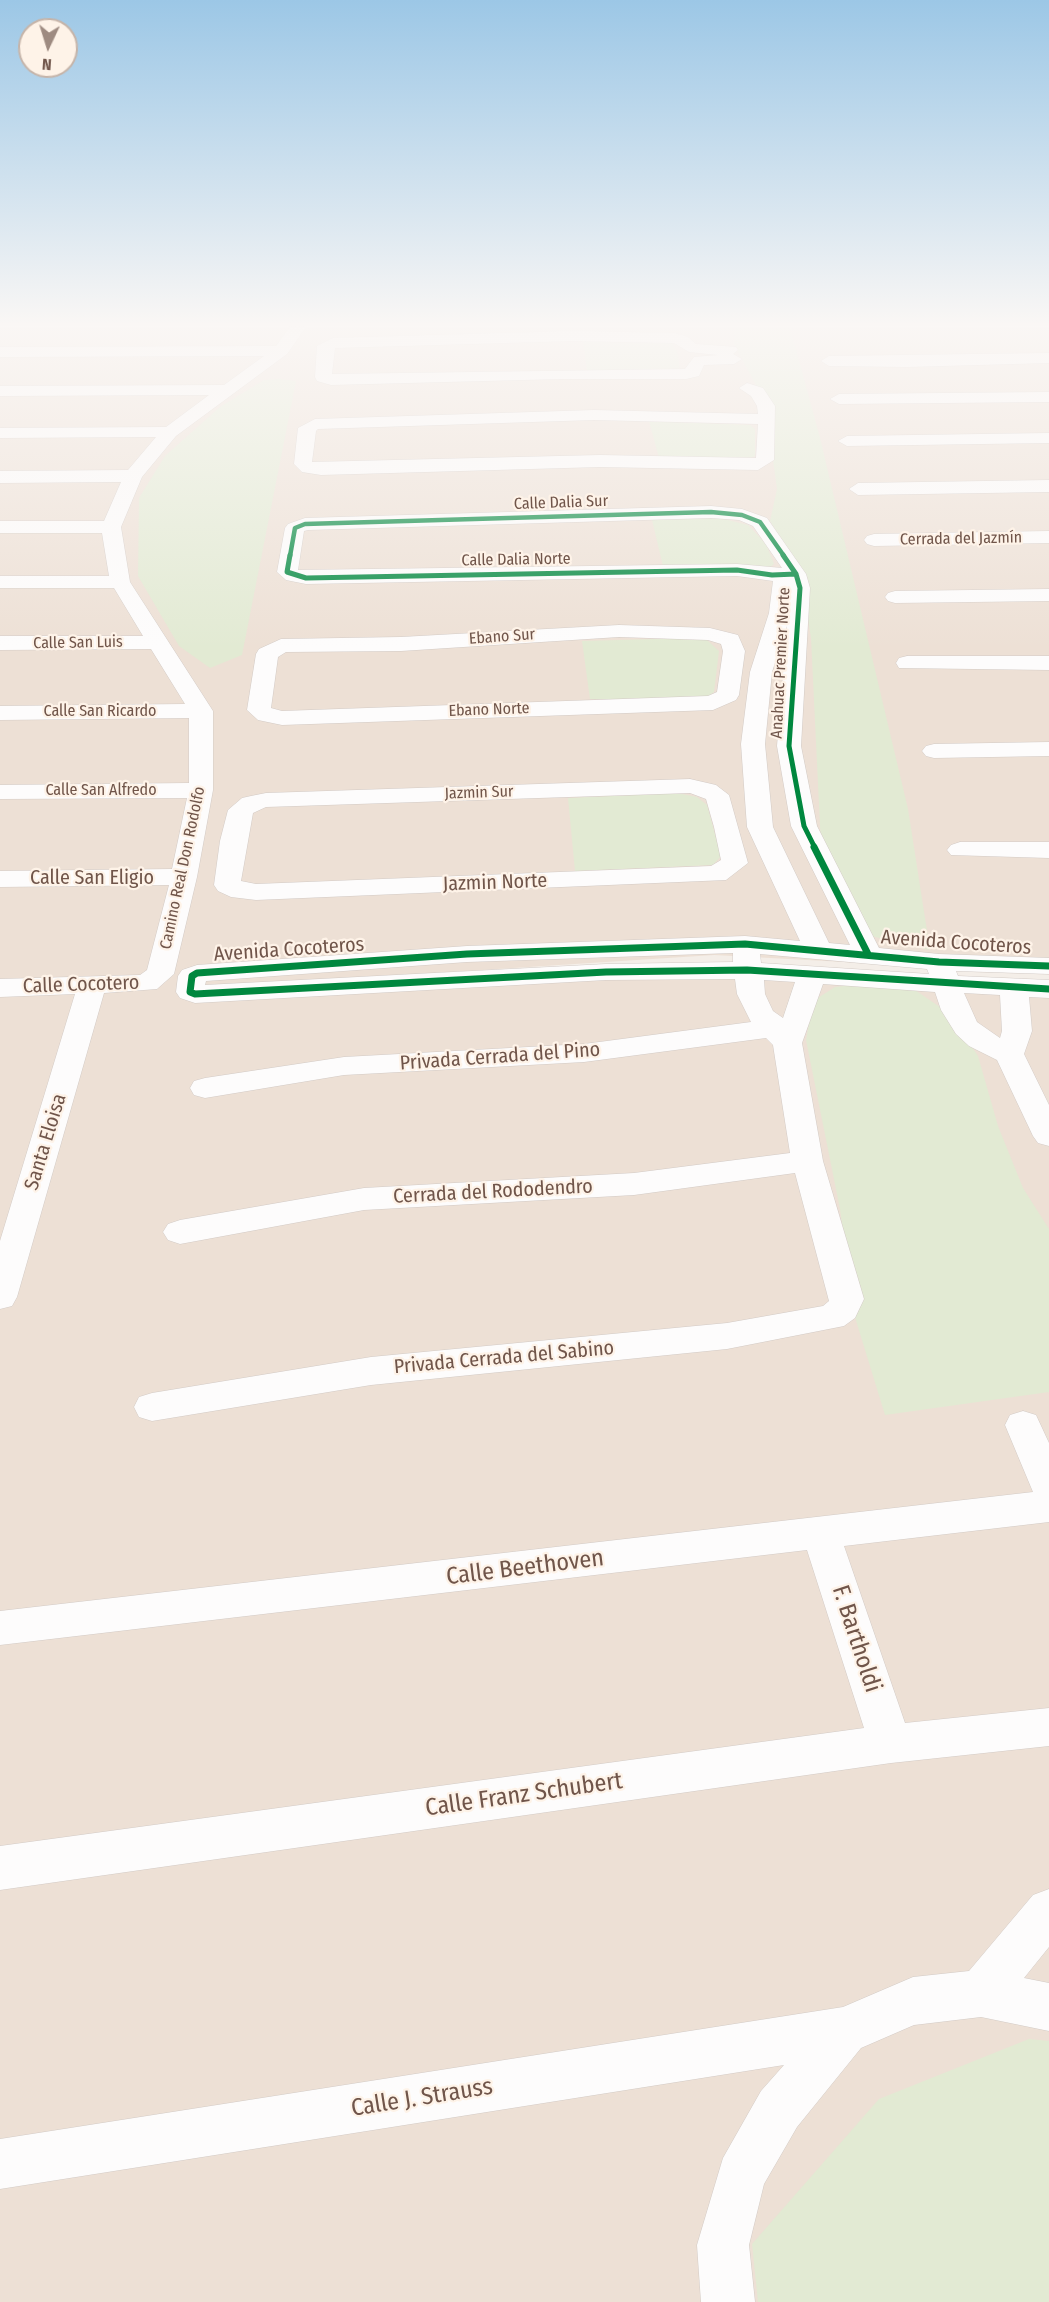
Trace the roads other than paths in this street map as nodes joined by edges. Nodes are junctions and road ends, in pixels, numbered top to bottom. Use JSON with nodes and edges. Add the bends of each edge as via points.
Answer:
{"nodes":[{"id":1,"x":168,"y":434,"type":"edge"},
{"id":2,"x":306,"y":434,"type":"edge"},
{"id":3,"x":766,"y":434,"type":"edge"},
{"id":4,"x":1049,"y":438,"type":"edge"},
{"id":5,"x":847,"y":441,"type":"dead end"},
{"id":6,"x":133,"y":476,"type":"junction"},
{"id":7,"x":0,"y":477,"type":"edge"},
{"id":8,"x":1049,"y":486,"type":"edge"},
{"id":9,"x":858,"y":489,"type":"dead end"},
{"id":10,"x":298,"y":525,"type":"joint"},
{"id":11,"x":0,"y":527,"type":"edge"},
{"id":12,"x":111,"y":527,"type":"junction"},
{"id":13,"x":1049,"y":537,"type":"edge"},
{"id":14,"x":874,"y":540,"type":"dead end"},
{"id":15,"x":784,"y":574,"type":"junction"},
{"id":16,"x":0,"y":582,"type":"edge"},
{"id":17,"x":120,"y":582,"type":"junction"},
{"id":18,"x":1049,"y":595,"type":"edge"},
{"id":19,"x":895,"y":597,"type":"dead end"},
{"id":20,"x":790,"y":614,"type":"junction"},
{"id":21,"x":156,"y":642,"type":"junction"},
{"id":22,"x":0,"y":643,"type":"edge"},
{"id":23,"x":907,"y":663,"type":"dead end"},
{"id":24,"x":1049,"y":663,"type":"edge"},
{"id":25,"x":732,"y":672,"type":"junction"},
{"id":26,"x":761,"y":672,"type":"junction"},
{"id":27,"x":795,"y":672,"type":"junction"},
{"id":28,"x":261,"y":678,"type":"joint"},
{"id":29,"x":201,"y":711,"type":"junction"},
{"id":30,"x":0,"y":713,"type":"edge"},
{"id":31,"x":1049,"y":749,"type":"edge"},
{"id":32,"x":934,"y":751,"type":"dead end"},
{"id":33,"x":201,"y":790,"type":"junction"},
{"id":34,"x":0,"y":792,"type":"edge"},
{"id":35,"x":804,"y":826,"type":"junction"},
{"id":36,"x":727,"y":827,"type":"junction"},
{"id":37,"x":760,"y":827,"type":"junction"},
{"id":38,"x":233,"y":841,"type":"joint"},
{"id":39,"x":960,"y":850,"type":"dead end"},
{"id":40,"x":1049,"y":850,"type":"edge"},
{"id":41,"x":184,"y":877,"type":"junction"},
{"id":42,"x":0,"y":879,"type":"edge"},
{"id":43,"x":868,"y":954,"type":"junction"},
{"id":44,"x":746,"y":957,"type":"junction"},
{"id":45,"x":814,"y":962,"type":"junction"},
{"id":46,"x":1049,"y":966,"type":"edge"},
{"id":47,"x":942,"y":973,"type":"junction"},
{"id":48,"x":160,"y":974,"type":"joint"},
{"id":49,"x":92,"y":986,"type":"junction"},
{"id":50,"x":0,"y":988,"type":"edge"},
{"id":51,"x":1014,"y":988,"type":"junction"},
{"id":52,"x":1049,"y":989,"type":"edge"},
{"id":53,"x":784,"y":1032,"type":"junction"},
{"id":54,"x":1009,"y":1054,"type":"junction"},
{"id":55,"x":206,"y":1088,"type":"dead end"},
{"id":56,"x":1046,"y":1122,"type":"edge"},
{"id":57,"x":807,"y":1161,"type":"junction"},
{"id":58,"x":180,"y":1232,"type":"dead end"},
{"id":59,"x":0,"y":1297,"type":"edge"},
{"id":60,"x":152,"y":1407,"type":"dead end"},
{"id":61,"x":1023,"y":1425,"type":"dead end"},
{"id":62,"x":1049,"y":1487,"type":"edge"},
{"id":63,"x":1049,"y":1506,"type":"edge"},
{"id":64,"x":821,"y":1534,"type":"junction"},
{"id":65,"x":0,"y":1628,"type":"edge"},
{"id":66,"x":1047,"y":1728,"type":"edge"},
{"id":67,"x":891,"y":1744,"type":"junction"},
{"id":68,"x":0,"y":1868,"type":"edge"},
{"id":69,"x":1048,"y":1913,"type":"edge"},
{"id":70,"x":981,"y":1993,"type":"junction"},
{"id":71,"x":1049,"y":2007,"type":"edge"},
{"id":72,"x":844,"y":2031,"type":"junction"},
{"id":73,"x":0,"y":2164,"type":"edge"},
{"id":74,"x":728,"y":2302,"type":"edge"}],
"edges":[{"from":1,"to":6,"type":"street"},
{"from":2,"to":3,"type":"street","via":[[303,464],[315,469],[600,461],[761,463],[765,460]]},
{"from":4,"to":5,"type":"street"},
{"from":6,"to":7,"type":"street"},
{"from":6,"to":12,"type":"street"},
{"from":8,"to":9,"type":"street"},
{"from":10,"to":15,"type":"street","name":"Calle Dalia Sur","via":[[729,513],[760,522]]},
{"from":10,"to":15,"type":"street","name":"Calle Dalia Norte","via":[[287,572],[300,577],[726,570]]},
{"from":11,"to":12,"type":"street"},
{"from":12,"to":17,"type":"street"},
{"from":13,"to":14,"type":"street","name":"Cerrada del Jazmín"},
{"from":15,"to":20,"type":"street","name":"Anahuac Premier Norte","via":[[800,588]]},
{"from":16,"to":17,"type":"street"},
{"from":17,"to":21,"type":"street"},
{"from":18,"to":19,"type":"street"},
{"from":20,"to":26,"type":"street","name":"Anahuac Premier Norte"},
{"from":20,"to":27,"type":"street","name":"Anahuac Premier Norte"},
{"from":21,"to":22,"type":"street","name":"Calle San Luis"},
{"from":21,"to":29,"type":"street"},
{"from":23,"to":24,"type":"street"},
{"from":25,"to":26,"type":"street"},
{"from":25,"to":28,"type":"street","name":"Ebano Sur","via":[[734,646],[730,640],[710,634],[619,631],[401,644],[281,646],[267,654]]},
{"from":25,"to":28,"type":"street","name":"Ebano Norte","via":[[728,695],[713,703],[282,718],[266,716],[259,710]]},
{"from":26,"to":27,"type":"street"},
{"from":26,"to":37,"type":"street","name":"Anahuac Premier Norte","via":[[753,744]]},
{"from":27,"to":35,"type":"street","name":"Anahuac Premier Norte","via":[[789,746]]},
{"from":29,"to":30,"type":"street","name":"Calle San Ricardo"},
{"from":29,"to":33,"type":"street","name":"Camino Real Don Rodolfo"},
{"from":31,"to":32,"type":"street"},
{"from":33,"to":34,"type":"street","name":"Calle San Alfredo"},
{"from":33,"to":41,"type":"street","name":"Camino Real Don Rodolfo"},
{"from":35,"to":37,"type":"street"},
{"from":35,"to":43,"type":"street","name":"Anahuac Premier Norte"},
{"from":36,"to":37,"type":"street"},
{"from":36,"to":38,"type":"street","name":"Jazmin Sur","via":[[717,795],[690,786],[267,800],[241,810]]},
{"from":36,"to":38,"type":"street","name":"Jazmin Norte","via":[[735,863],[717,874],[256,892],[227,885]]},
{"from":37,"to":45,"type":"street","name":"Anahuac Premier Norte"},
{"from":39,"to":40,"type":"street"},
{"from":41,"to":42,"type":"street","name":"Calle San Eligio"},
{"from":41,"to":48,"type":"street","name":"Camino Real Don Rodolfo"},
{"from":43,"to":45,"type":"street","name":"Avenida Cocoteros"},
{"from":43,"to":47,"type":"street","name":"Avenida Cocoteros"},
{"from":44,"to":44,"type":"street","name":"Avenida Cocoteros","via":[[467,954],[197,973],[192,976],[190,992],[606,972]]},
{"from":44,"to":45,"type":"street","name":"Avenida Cocoteros"},
{"from":44,"to":53,"type":"street","via":[[751,994],[760,1014]]},
{"from":45,"to":47,"type":"street","name":"Avenida Cocoteros"},
{"from":45,"to":53,"type":"street","via":[[806,997]]},
{"from":46,"to":47,"type":"street","name":"Avenida Cocoteros"},
{"from":47,"to":51,"type":"street","name":"Avenida Cocoteros"},
{"from":47,"to":54,"type":"street","via":[[966,1028],[979,1040]]},
{"from":48,"to":49,"type":"street","name":"Calle Cocotero","via":[[147,983]]},
{"from":49,"to":50,"type":"street","name":"Calle Cocotero"},
{"from":49,"to":59,"type":"street","name":"Santa Eloisa"},
{"from":51,"to":52,"type":"street","name":"Avenida Cocoteros"},
{"from":51,"to":54,"type":"street","via":[[1017,1031]]},
{"from":53,"to":55,"type":"street","name":"Privada Cerrada del Pino","via":[[584,1053],[344,1066]]},
{"from":53,"to":57,"type":"street"},
{"from":54,"to":56,"type":"street"},
{"from":57,"to":58,"type":"street","name":"Cerrada del Rododendro","via":[[634,1184],[364,1199]]},
{"from":57,"to":60,"type":"street","name":"Privada Cerrada del Sabino","via":[[847,1299],[843,1309],[832,1317],[727,1336],[372,1371]]},
{"from":61,"to":62,"type":"street"},
{"from":63,"to":64,"type":"street","name":"Calle Beethoven"},
{"from":64,"to":65,"type":"street","name":"Calle Beethoven"},
{"from":64,"to":67,"type":"street","name":"F. Bartholdi"},
{"from":66,"to":67,"type":"street","name":"Calle Franz Schubert"},
{"from":67,"to":68,"type":"street","name":"Calle Franz Schubert"},
{"from":69,"to":70,"type":"street"},
{"from":70,"to":71,"type":"street"},
{"from":70,"to":72,"type":"street","via":[[913,2001]]},
{"from":72,"to":73,"type":"street","name":"Calle J. Strauss"},
{"from":72,"to":74,"type":"street","via":[[779,2109],[741,2176],[723,2245]]}]}
